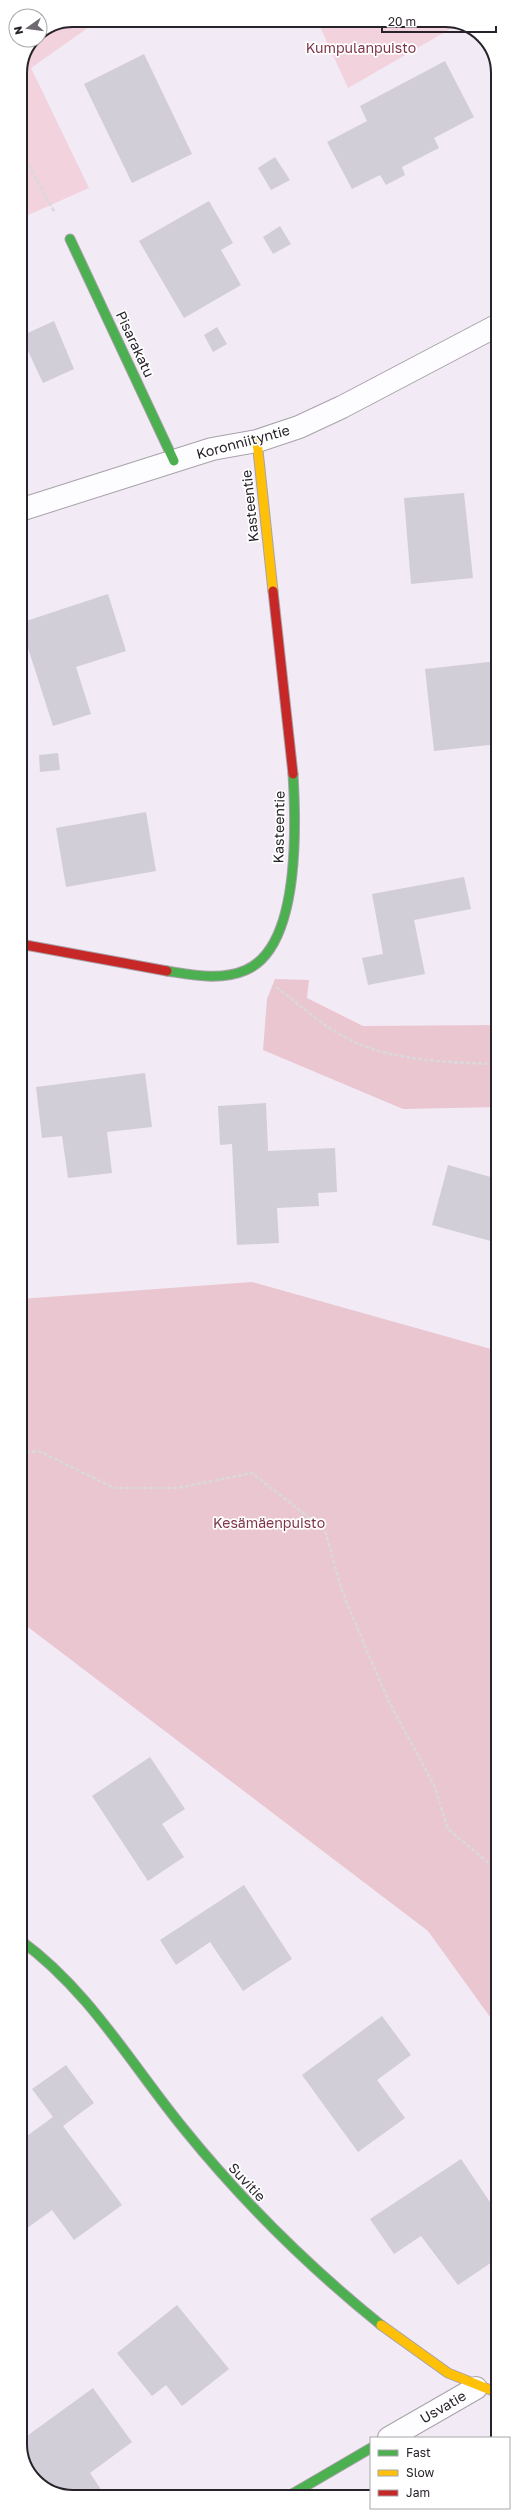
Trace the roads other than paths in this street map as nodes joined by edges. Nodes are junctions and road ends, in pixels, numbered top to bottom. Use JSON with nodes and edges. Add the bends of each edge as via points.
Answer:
{"nodes":[{"id":1,"x":70,"y":239,"type":"road end"},
{"id":2,"x":491,"y":329,"type":"edge"},
{"id":3,"x":257,"y":441,"type":"junction"},
{"id":4,"x":174,"y":461,"type":"junction"},
{"id":5,"x":27,"y":508,"type":"edge"},
{"id":6,"x":27,"y":945,"type":"edge"},
{"id":7,"x":27,"y":1944,"type":"edge"},
{"id":8,"x":476,"y":2388,"type":"junction"},
{"id":9,"x":491,"y":2391,"type":"edge"},
{"id":10,"x":390,"y":2437,"type":"edge"},
{"id":11,"x":370,"y":2449,"type":"edge"},
{"id":12,"x":298,"y":2490,"type":"edge"}],
"edges":[{"from":1,"to":4,"type":"street","name":"Pisarakatu"},
{"from":2,"to":3,"type":"street","name":"Koronniityntie","via":[[342,407]]},
{"from":3,"to":4,"type":"street","name":"Koronniityntie","via":[[212,449]]},
{"from":3,"to":6,"type":"street","name":"Kasteentie","via":[[294,788],[295,851],[289,895],[280,930],[268,952],[251,968],[227,976],[197,976]]},
{"from":4,"to":5,"type":"street","name":"Koronniityntie"},
{"from":7,"to":8,"type":"street","name":"Suvitie","via":[[64,1977],[97,2014],[211,2164],[266,2222],[323,2276],[407,2346]]},
{"from":8,"to":9,"type":"street","name":"Suvitie"},
{"from":8,"to":10,"type":"street","name":"Usvatie"},
{"from":11,"to":12,"type":"street"}]}
